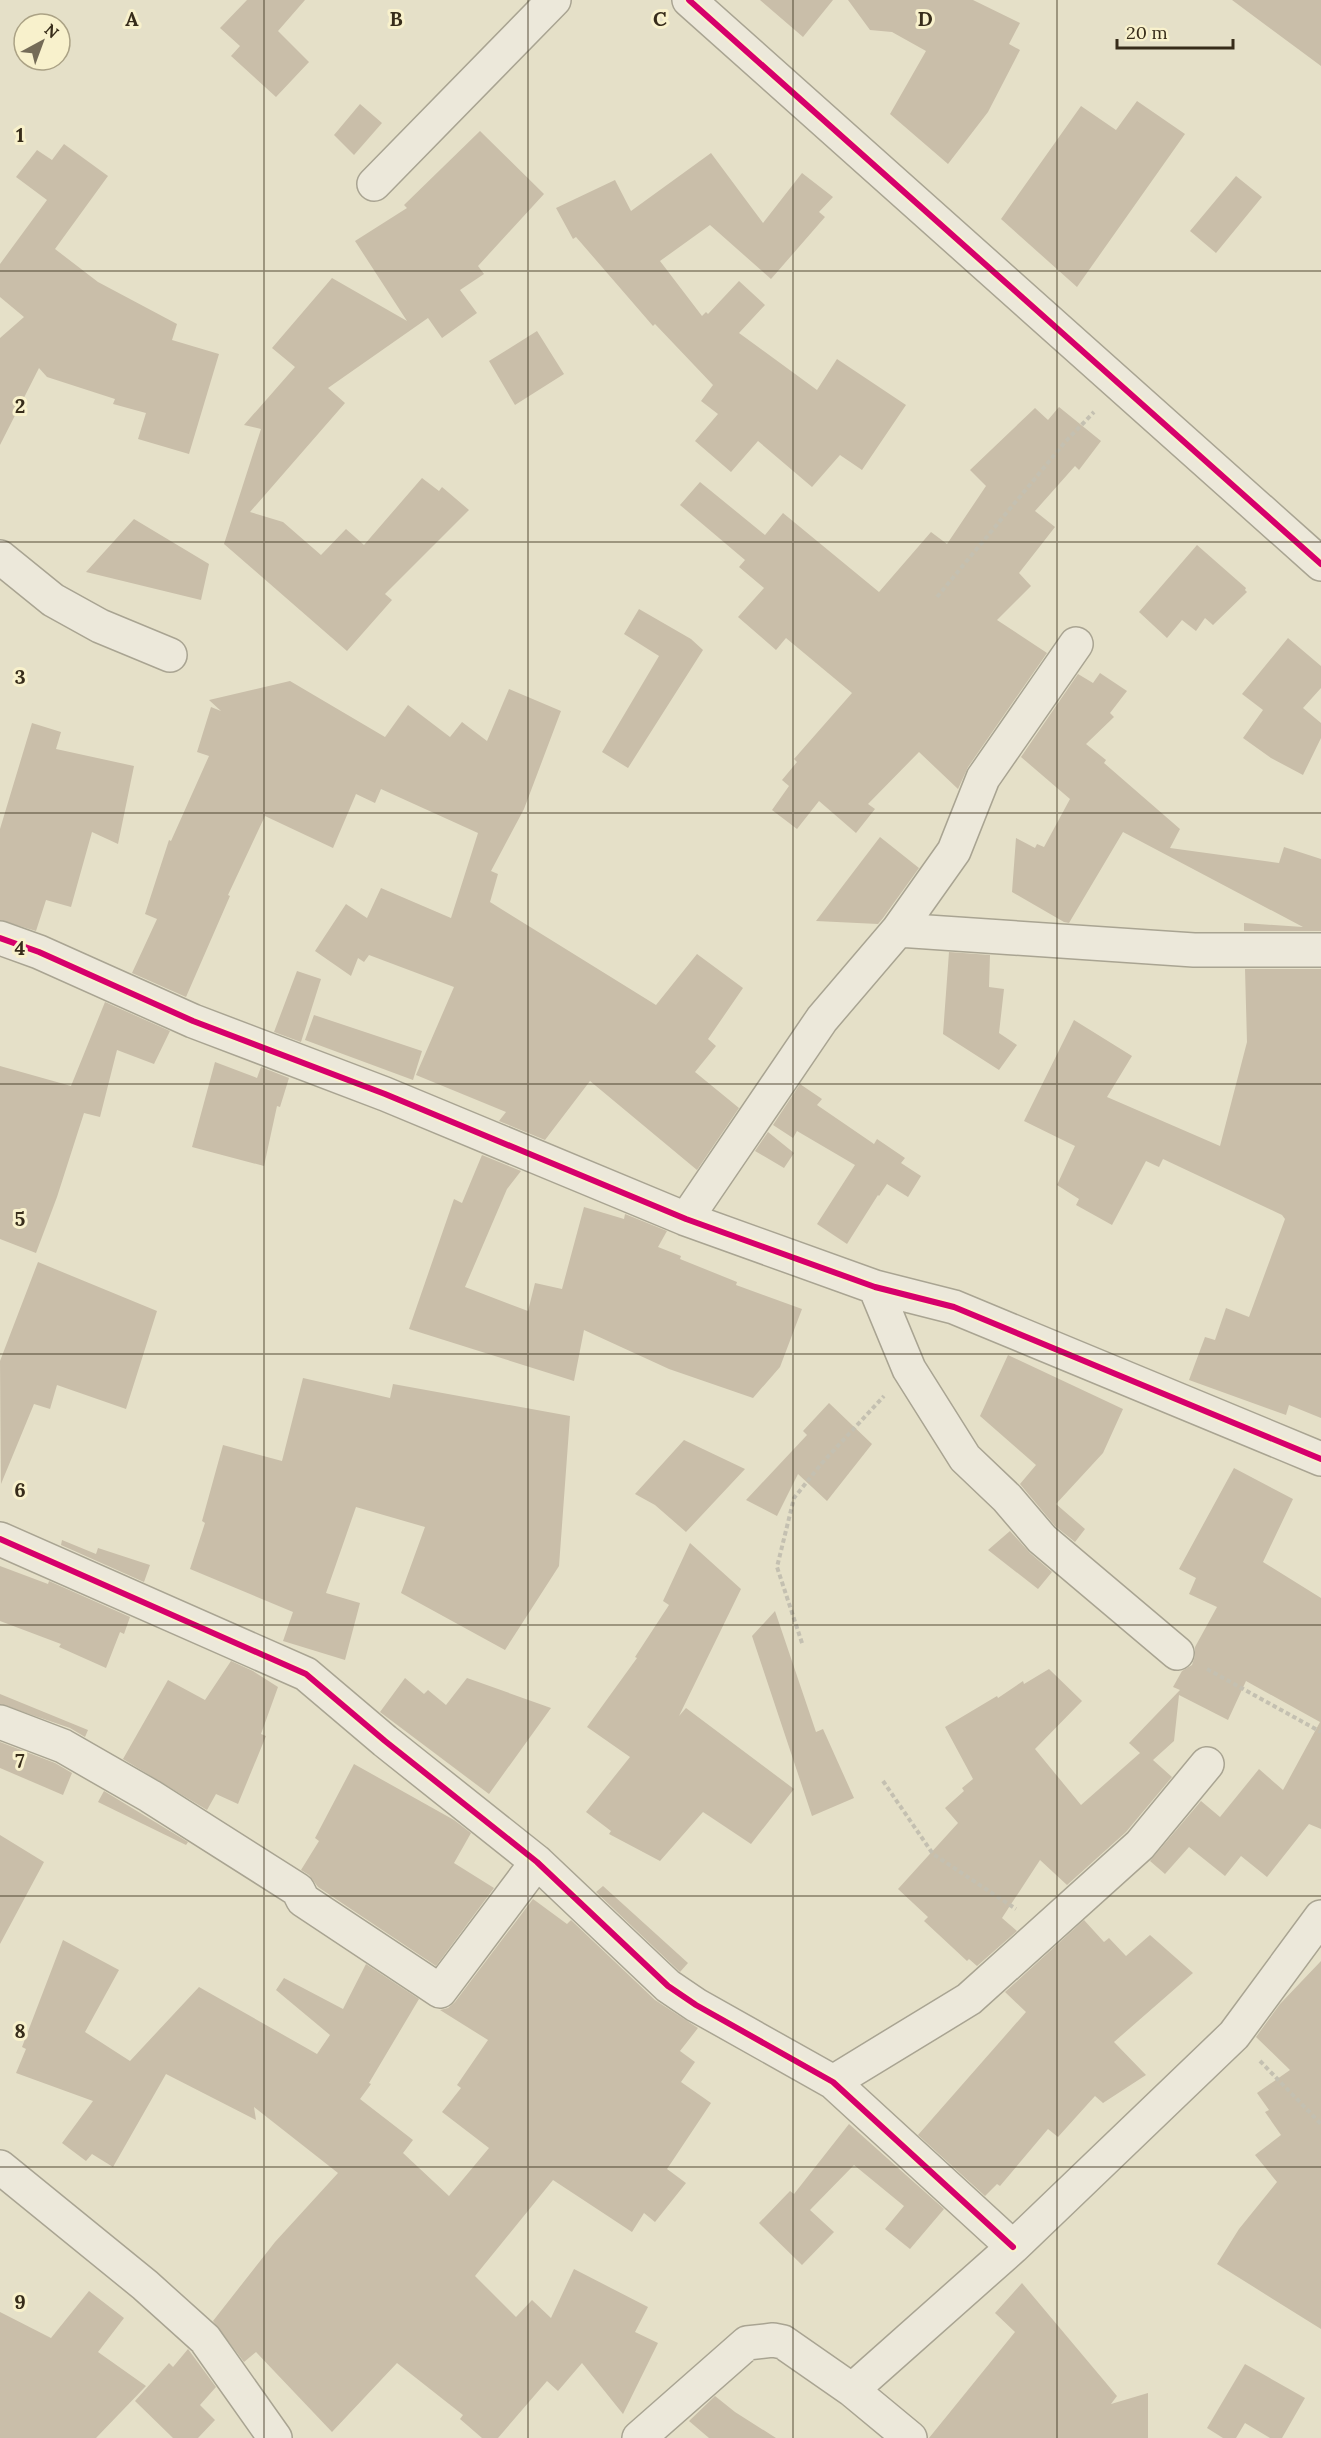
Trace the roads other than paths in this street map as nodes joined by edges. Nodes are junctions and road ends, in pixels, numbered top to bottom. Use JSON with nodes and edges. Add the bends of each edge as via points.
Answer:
{"nodes":[{"id":1,"x":554,"y":0,"type":"edge"},
{"id":2,"x":689,"y":0,"type":"edge"},
{"id":3,"x":374,"y":184,"type":"dead end"},
{"id":4,"x":0,"y":557,"type":"edge"},
{"id":5,"x":1321,"y":564,"type":"edge"},
{"id":6,"x":1076,"y":644,"type":"dead end"},
{"id":7,"x":170,"y":655,"type":"dead end"},
{"id":8,"x":898,"y":930,"type":"junction"},
{"id":9,"x":0,"y":938,"type":"edge"},
{"id":10,"x":1321,"y":950,"type":"edge"},
{"id":11,"x":686,"y":1219,"type":"junction"},
{"id":12,"x":875,"y":1287,"type":"junction"},
{"id":13,"x":1321,"y":1459,"type":"edge"},
{"id":14,"x":0,"y":1539,"type":"edge"},
{"id":15,"x":1177,"y":1653,"type":"road end"},
{"id":16,"x":0,"y":1722,"type":"edge"},
{"id":17,"x":1207,"y":1764,"type":"dead end"},
{"id":18,"x":537,"y":1862,"type":"junction"},
{"id":19,"x":1321,"y":1917,"type":"edge"},
{"id":20,"x":833,"y":2082,"type":"junction"},
{"id":21,"x":0,"y":2167,"type":"edge"},
{"id":22,"x":1013,"y":2247,"type":"junction"},
{"id":23,"x":852,"y":2390,"type":"junction"},
{"id":24,"x":275,"y":2438,"type":"edge"},
{"id":25,"x":639,"y":2438,"type":"edge"},
{"id":26,"x":910,"y":2438,"type":"edge"}],
"edges":[{"from":1,"to":3,"type":"street"},
{"from":2,"to":5,"type":"street"},
{"from":4,"to":7,"type":"street","via":[[53,600],[100,626]]},
{"from":6,"to":8,"type":"street","via":[[983,778],[954,852]]},
{"from":8,"to":10,"type":"street","via":[[1194,950]]},
{"from":8,"to":11,"type":"street","via":[[822,1019]]},
{"from":9,"to":11,"type":"street","via":[[193,1022],[385,1094]]},
{"from":11,"to":12,"type":"street"},
{"from":12,"to":13,"type":"street","via":[[954,1307]]},
{"from":12,"to":15,"type":"street","via":[[909,1369],[965,1458],[1042,1539]]},
{"from":14,"to":18,"type":"street","via":[[306,1674]]},
{"from":16,"to":18,"type":"street","via":[[63,1746],[150,1796],[298,1890],[303,1900],[440,1991]]},
{"from":17,"to":20,"type":"street","via":[[1140,1845],[969,1999]]},
{"from":18,"to":20,"type":"street","via":[[668,1986]]},
{"from":19,"to":22,"type":"street","via":[[1234,2035]]},
{"from":20,"to":22,"type":"street"},
{"from":21,"to":24,"type":"street","via":[[205,2339]]},
{"from":22,"to":23,"type":"street"},
{"from":23,"to":25,"type":"street","via":[[783,2342],[747,2343]]},
{"from":23,"to":26,"type":"street"}]}
